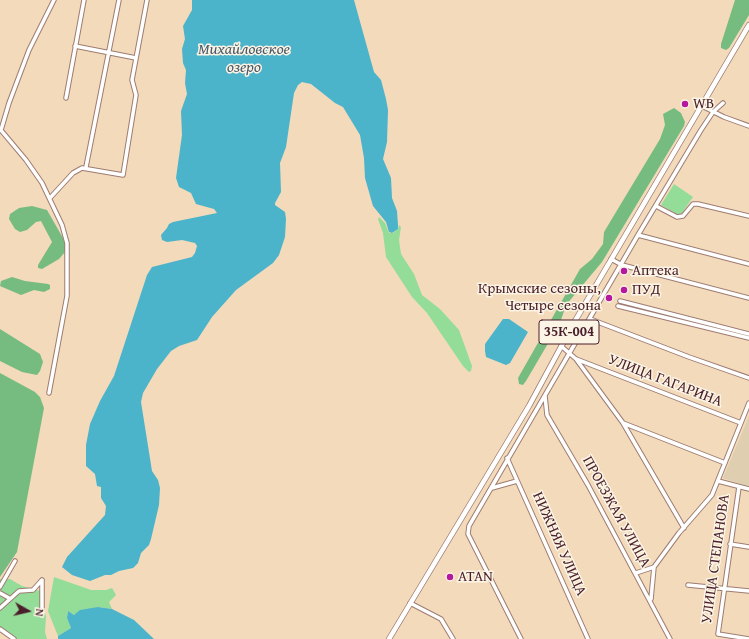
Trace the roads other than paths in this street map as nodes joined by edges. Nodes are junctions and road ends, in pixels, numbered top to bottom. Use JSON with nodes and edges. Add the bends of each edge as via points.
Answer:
{"nodes":[{"id":1,"x":54,"y":0,"type":"edge"},
{"id":2,"x":84,"y":0,"type":"edge"},
{"id":3,"x":119,"y":0,"type":"edge"},
{"id":4,"x":147,"y":0,"type":"edge"},
{"id":5,"x":749,"y":25,"type":"edge"},
{"id":6,"x":75,"y":46,"type":"junction"},
{"id":7,"x":108,"y":52,"type":"junction"},
{"id":8,"x":136,"y":58,"type":"junction"},
{"id":9,"x":66,"y":98,"type":"dead end"},
{"id":10,"x":722,"y":103,"type":"dead end"},
{"id":11,"x":702,"y":106,"type":"junction"},
{"id":12,"x":713,"y":112,"type":"junction"},
{"id":13,"x":749,"y":126,"type":"edge"},
{"id":14,"x":1,"y":129,"type":"edge"},
{"id":15,"x":86,"y":167,"type":"junction"},
{"id":16,"x":50,"y":198,"type":"junction"},
{"id":17,"x":656,"y":206,"type":"junction"},
{"id":18,"x":749,"y":216,"type":"edge"},
{"id":19,"x":638,"y":236,"type":"junction"},
{"id":20,"x":611,"y":259,"type":"junction"},
{"id":21,"x":749,"y":264,"type":"edge"},
{"id":22,"x":622,"y":265,"type":"junction"},
{"id":23,"x":749,"y":298,"type":"edge"},
{"id":24,"x":620,"y":301,"type":"dead end"},
{"id":25,"x":632,"y":304,"type":"junction"},
{"id":26,"x":618,"y":306,"type":"dead end"},
{"id":27,"x":631,"y":309,"type":"junction"},
{"id":28,"x":671,"y":314,"type":"junction"},
{"id":29,"x":590,"y":319,"type":"junction"},
{"id":30,"x":669,"y":319,"type":"junction"},
{"id":31,"x":749,"y":334,"type":"edge"},
{"id":32,"x":749,"y":338,"type":"edge"},
{"id":33,"x":561,"y":346,"type":"junction"},
{"id":34,"x":569,"y":354,"type":"junction"},
{"id":35,"x":576,"y":359,"type":"junction"},
{"id":36,"x":749,"y":378,"type":"edge"},
{"id":37,"x":49,"y":393,"type":"dead end"},
{"id":38,"x":545,"y":395,"type":"junction"},
{"id":39,"x":749,"y":403,"type":"edge"},
{"id":40,"x":623,"y":423,"type":"junction"},
{"id":41,"x":741,"y":423,"type":"junction"},
{"id":42,"x":507,"y":458,"type":"junction"},
{"id":43,"x":724,"y":463,"type":"junction"},
{"id":44,"x":718,"y":480,"type":"junction"},
{"id":45,"x":517,"y":481,"type":"junction"},
{"id":46,"x":739,"y":487,"type":"junction"},
{"id":47,"x":491,"y":489,"type":"junction"},
{"id":48,"x":749,"y":489,"type":"edge"},
{"id":49,"x":459,"y":520,"type":"junction"},
{"id":50,"x":468,"y":526,"type":"junction"},
{"id":51,"x":684,"y":528,"type":"junction"},
{"id":52,"x":730,"y":544,"type":"junction"},
{"id":53,"x":749,"y":547,"type":"edge"},
{"id":54,"x":14,"y":561,"type":"dead end"},
{"id":55,"x":654,"y":567,"type":"junction"},
{"id":56,"x":636,"y":573,"type":"junction"},
{"id":57,"x":688,"y":585,"type":"dead end"},
{"id":58,"x":0,"y":587,"type":"edge"},
{"id":59,"x":724,"y":588,"type":"junction"},
{"id":60,"x":749,"y":592,"type":"edge"},
{"id":61,"x":0,"y":593,"type":"edge"},
{"id":62,"x":9,"y":598,"type":"junction"},
{"id":63,"x":651,"y":599,"type":"junction"},
{"id":64,"x":410,"y":603,"type":"junction"},
{"id":65,"x":0,"y":608,"type":"edge"},
{"id":66,"x":42,"y":609,"type":"dead end"},
{"id":67,"x":0,"y":629,"type":"edge"},
{"id":68,"x":14,"y":639,"type":"edge"},
{"id":69,"x":389,"y":639,"type":"edge"},
{"id":70,"x":453,"y":639,"type":"edge"},
{"id":71,"x":521,"y":639,"type":"edge"},
{"id":72,"x":588,"y":639,"type":"edge"},
{"id":73,"x":670,"y":639,"type":"edge"},
{"id":74,"x":749,"y":639,"type":"edge"}],
"edges":[{"from":1,"to":14,"type":"street","via":[[29,50]]},
{"from":2,"to":6,"type":"street"},
{"from":3,"to":7,"type":"street"},
{"from":4,"to":8,"type":"street"},
{"from":5,"to":11,"type":"main road","number":"35К-004"},
{"from":6,"to":7,"type":"street"},
{"from":6,"to":9,"type":"street"},
{"from":7,"to":8,"type":"street"},
{"from":7,"to":15,"type":"street"},
{"from":8,"to":15,"type":"street","via":[[132,80],[136,95],[123,175]]},
{"from":10,"to":12,"type":"street"},
{"from":11,"to":12,"type":"street"},
{"from":11,"to":20,"type":"main road","number":"35К-004"},
{"from":12,"to":13,"type":"street"},
{"from":12,"to":17,"type":"street"},
{"from":14,"to":16,"type":"street","via":[[26,160]]},
{"from":15,"to":16,"type":"street","via":[[73,173]]},
{"from":16,"to":37,"type":"street","via":[[65,234],[68,252],[67,296]]},
{"from":17,"to":18,"type":"street","via":[[677,217],[683,216],[693,204]]},
{"from":17,"to":19,"type":"street"},
{"from":19,"to":21,"type":"street"},
{"from":19,"to":22,"type":"street"},
{"from":20,"to":22,"type":"street"},
{"from":20,"to":33,"type":"main road","number":"35К-004"},
{"from":22,"to":23,"type":"street"},
{"from":22,"to":29,"type":"street"},
{"from":24,"to":25,"type":"street"},
{"from":25,"to":27,"type":"street"},
{"from":25,"to":28,"type":"street"},
{"from":26,"to":27,"type":"street"},
{"from":27,"to":30,"type":"street"},
{"from":28,"to":30,"type":"street"},
{"from":28,"to":31,"type":"street"},
{"from":29,"to":34,"type":"street"},
{"from":29,"to":36,"type":"street"},
{"from":30,"to":32,"type":"street"},
{"from":33,"to":34,"type":"street","name":"УЛИЦА ГАГАРИНА"},
{"from":33,"to":49,"type":"main road","number":"35К-004","via":[[529,406]]},
{"from":34,"to":35,"type":"street","name":"УЛИЦА ГАГАРИНА"},
{"from":34,"to":38,"type":"street"},
{"from":35,"to":40,"type":"street"},
{"from":35,"to":41,"type":"street","name":"УЛИЦА ГАГАРИНА"},
{"from":38,"to":42,"type":"street"},
{"from":38,"to":56,"type":"street","name":"ПРОЕЗЖАЯ УЛИЦА","via":[[547,415]]},
{"from":39,"to":41,"type":"street"},
{"from":40,"to":43,"type":"street"},
{"from":40,"to":51,"type":"street"},
{"from":41,"to":43,"type":"street"},
{"from":42,"to":45,"type":"street","name":"НИЖНЯЯ УЛИЦА"},
{"from":42,"to":47,"type":"street"},
{"from":43,"to":44,"type":"street"},
{"from":44,"to":46,"type":"street"},
{"from":44,"to":51,"type":"street","via":[[708,502]]},
{"from":45,"to":47,"type":"street"},
{"from":45,"to":72,"type":"street","name":"НИЖНЯЯ УЛИЦА"},
{"from":46,"to":48,"type":"street"},
{"from":46,"to":52,"type":"street","name":"УЛИЦА СТЕПАНОВА"},
{"from":47,"to":50,"type":"street"},
{"from":49,"to":50,"type":"street"},
{"from":49,"to":64,"type":"main road","number":"35К-004"},
{"from":50,"to":71,"type":"street","via":[[468,535]]},
{"from":51,"to":55,"type":"street"},
{"from":52,"to":53,"type":"street"},
{"from":52,"to":59,"type":"street","name":"УЛИЦА СТЕПАНОВА"},
{"from":54,"to":58,"type":"street"},
{"from":55,"to":56,"type":"street"},
{"from":55,"to":63,"type":"street"},
{"from":56,"to":63,"type":"street","name":"ПРОЕЗЖАЯ УЛИЦА"},
{"from":57,"to":59,"type":"street"},
{"from":59,"to":60,"type":"street"},
{"from":59,"to":74,"type":"street","name":"УЛИЦА СТЕПАНОВА","via":[[718,634]]},
{"from":61,"to":62,"type":"street"},
{"from":62,"to":65,"type":"street"},
{"from":62,"to":66,"type":"street","via":[[21,590],[35,589],[42,580]]},
{"from":63,"to":73,"type":"street","name":"ПРОЕЗЖАЯ УЛИЦА"},
{"from":64,"to":69,"type":"main road","number":"35К-004"},
{"from":64,"to":70,"type":"street","via":[[441,619]]},
{"from":67,"to":68,"type":"street"}]}
